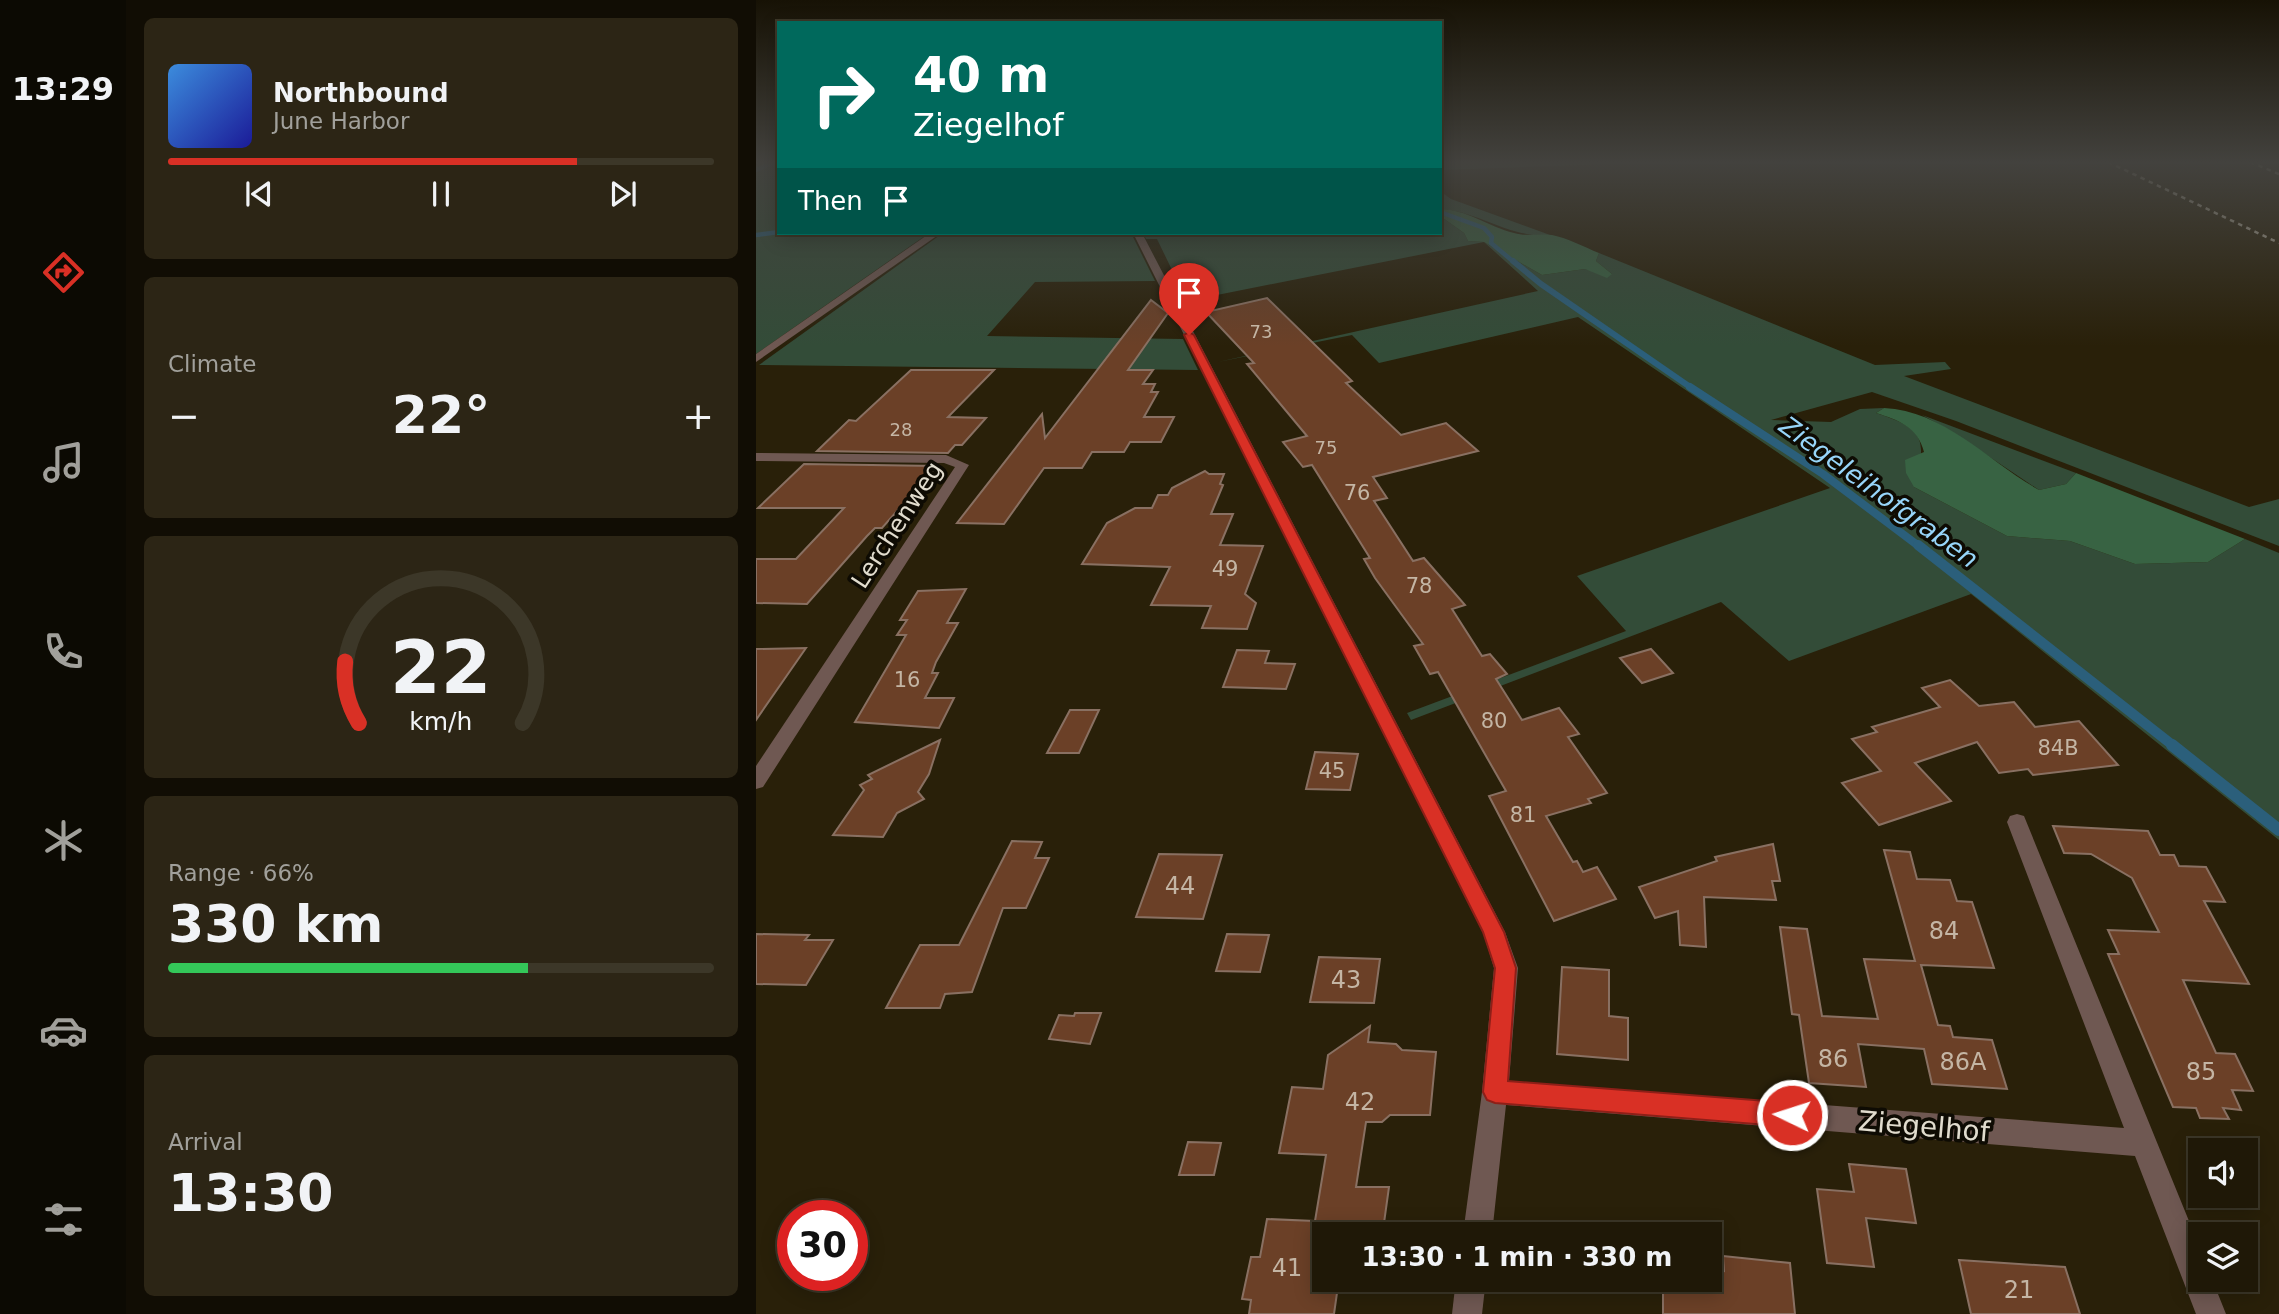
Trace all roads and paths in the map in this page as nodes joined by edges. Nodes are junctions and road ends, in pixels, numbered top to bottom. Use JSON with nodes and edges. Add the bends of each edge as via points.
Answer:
{"nodes":[{"id":1,"x":933,"y":235,"type":"edge"},
{"id":2,"x":1137,"y":235,"type":"edge"},
{"id":3,"x":756,"y":359,"type":"edge"},
{"id":4,"x":756,"y":457,"type":"edge"},
{"id":5,"x":756,"y":782,"type":"edge"},
{"id":6,"x":2017,"y":822,"type":"dead end"},
{"id":7,"x":1495,"y":1092,"type":"junction"},
{"id":8,"x":2144,"y":1143,"type":"junction"},
{"id":9,"x":1479,"y":1222,"type":"edge"},
{"id":10,"x":1470,"y":1292,"type":"edge"},
{"id":11,"x":1467,"y":1314,"type":"edge"},
{"id":12,"x":2211,"y":1314,"type":"edge"}],
"edges":[{"from":1,"to":3,"type":"street"},
{"from":2,"to":7,"type":"street","via":[[1494,932],[1506,968]]},
{"from":4,"to":5,"type":"street","name":"Lerchenweg","via":[[946,459],[962,465]]},
{"from":6,"to":8,"type":"street"},
{"from":7,"to":8,"type":"street","name":"Ziegelhof"},
{"from":7,"to":9,"type":"street"},
{"from":8,"to":12,"type":"street"},
{"from":10,"to":11,"type":"street"}]}
